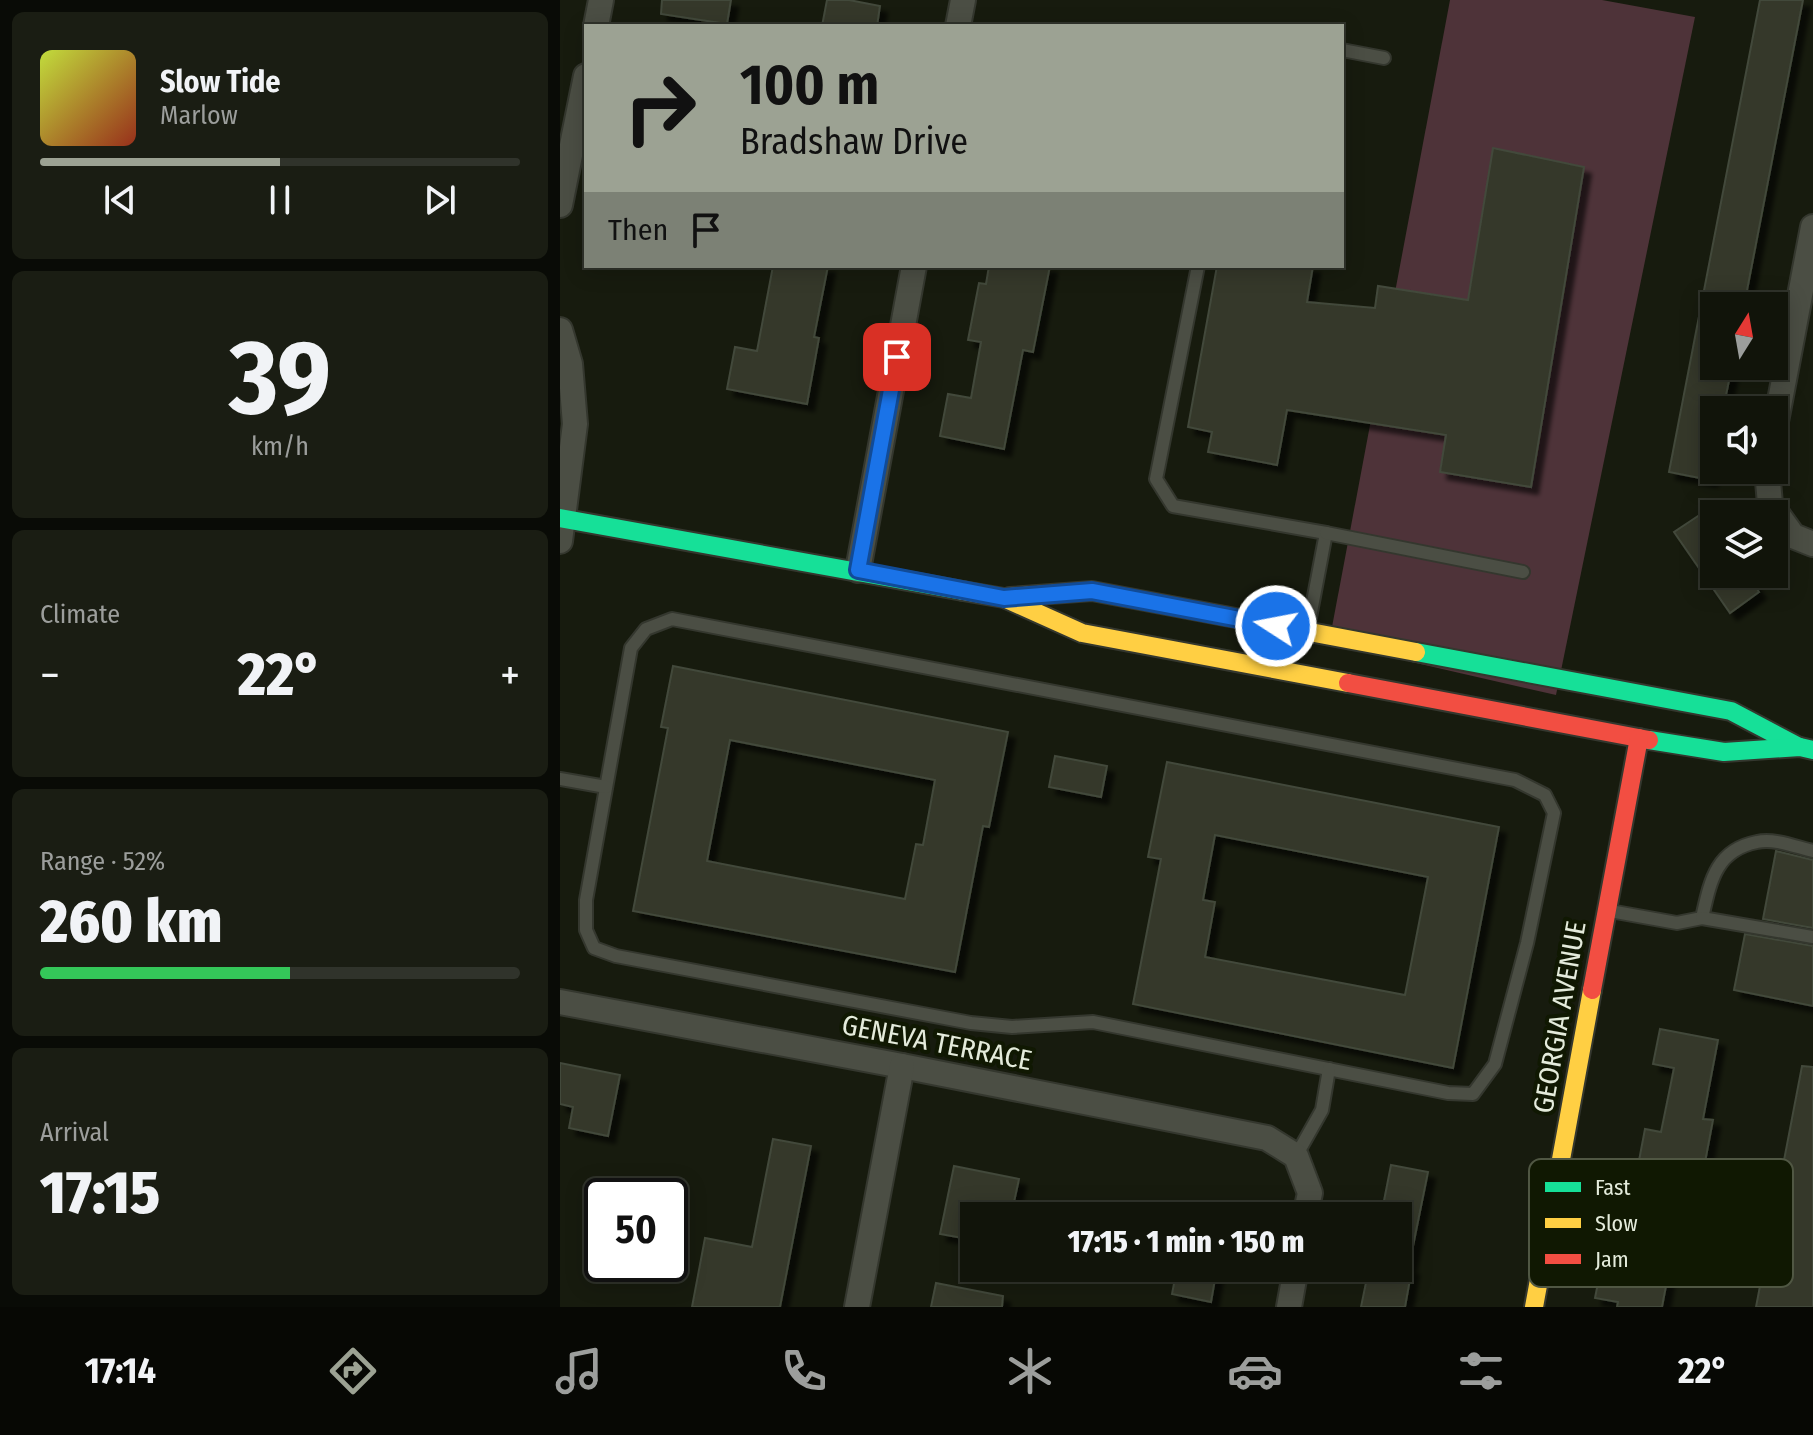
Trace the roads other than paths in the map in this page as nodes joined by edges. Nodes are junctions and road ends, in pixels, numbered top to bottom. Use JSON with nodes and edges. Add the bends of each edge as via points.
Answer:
{"nodes":[{"id":1,"x":601,"y":0,"type":"edge"},
{"id":2,"x":963,"y":0,"type":"edge"},
{"id":3,"x":596,"y":24,"type":"edge"},
{"id":4,"x":958,"y":24,"type":"edge"},
{"id":5,"x":1344,"y":50,"type":"edge"},
{"id":6,"x":1384,"y":58,"type":"dead end"},
{"id":7,"x":584,"y":86,"type":"edge"},
{"id":8,"x":560,"y":205,"type":"edge"},
{"id":9,"x":1813,"y":227,"type":"edge"},
{"id":10,"x":914,"y":268,"type":"edge"},
{"id":11,"x":1198,"y":268,"type":"edge"},
{"id":12,"x":560,"y":330,"type":"edge"},
{"id":13,"x":1781,"y":396,"type":"edge"},
{"id":14,"x":1768,"y":484,"type":"edge"},
{"id":15,"x":561,"y":526,"type":"edge"},
{"id":16,"x":1326,"y":533,"type":"junction"},
{"id":17,"x":1813,"y":544,"type":"edge"},
{"id":18,"x":858,"y":570,"type":"junction"},
{"id":19,"x":1523,"y":572,"type":"dead end"},
{"id":20,"x":1004,"y":598,"type":"junction"},
{"id":21,"x":1307,"y":631,"type":"junction"},
{"id":22,"x":1639,"y":738,"type":"junction"},
{"id":23,"x":1807,"y":748,"type":"edge"},
{"id":24,"x":560,"y":779,"type":"edge"},
{"id":25,"x":606,"y":787,"type":"junction"},
{"id":26,"x":1813,"y":851,"type":"edge"},
{"id":27,"x":1607,"y":911,"type":"junction"},
{"id":28,"x":1702,"y":918,"type":"junction"},
{"id":29,"x":1813,"y":937,"type":"edge"},
{"id":30,"x":560,"y":1002,"type":"edge"},
{"id":31,"x":902,"y":1066,"type":"junction"},
{"id":32,"x":1329,"y":1069,"type":"junction"},
{"id":33,"x":1296,"y":1156,"type":"junction"},
{"id":34,"x":1561,"y":1159,"type":"edge"},
{"id":35,"x":1308,"y":1202,"type":"edge"},
{"id":36,"x":1293,"y":1282,"type":"edge"},
{"id":37,"x":1538,"y":1287,"type":"edge"},
{"id":38,"x":857,"y":1307,"type":"edge"},
{"id":39,"x":1289,"y":1307,"type":"edge"},
{"id":40,"x":1534,"y":1307,"type":"edge"}],
"edges":[{"from":1,"to":3,"type":"street"},
{"from":2,"to":4,"type":"street"},
{"from":5,"to":6,"type":"lane"},
{"from":7,"to":8,"type":"street"},
{"from":9,"to":13,"type":"street"},
{"from":10,"to":18,"type":"street"},
{"from":11,"to":16,"type":"lane","via":[[1156,479],[1173,506]]},
{"from":12,"to":15,"type":"street","via":[[570,364],[575,424]]},
{"from":14,"to":17,"type":"street","via":[[1770,504],[1793,536]]},
{"from":15,"to":18,"type":"main road"},
{"from":16,"to":19,"type":"lane"},
{"from":16,"to":21,"type":"lane"},
{"from":18,"to":20,"type":"main road"},
{"from":20,"to":21,"type":"main road","via":[[1092,591]]},
{"from":20,"to":22,"type":"main road","via":[[1082,633]]},
{"from":21,"to":23,"type":"main road","via":[[1731,711]]},
{"from":22,"to":23,"type":"main road","via":[[1724,752]]},
{"from":22,"to":27,"type":"main road","name":"GEORGIA AVENUE"},
{"from":24,"to":25,"type":"lane"},
{"from":25,"to":32,"type":"lane","via":[[586,900],[586,930],[594,948],[971,1023],[1012,1027],[1093,1022]]},
{"from":25,"to":32,"type":"lane","via":[[631,648],[646,629],[672,619],[1515,780],[1545,795],[1554,813],[1527,943],[1495,1064],[1473,1094]]},
{"from":26,"to":28,"type":"lane","via":[[1758,841],[1736,850],[1718,865]]},
{"from":27,"to":28,"type":"lane","via":[[1677,923]]},
{"from":27,"to":34,"type":"main road","name":"GEORGIA AVENUE"},
{"from":28,"to":29,"type":"lane"},
{"from":30,"to":31,"type":"street","name":"GENEVA TERRACE"},
{"from":31,"to":33,"type":"street","name":"GENEVA TERRACE","via":[[1267,1138]]},
{"from":31,"to":38,"type":"street"},
{"from":32,"to":33,"type":"lane","via":[[1322,1110]]},
{"from":33,"to":35,"type":"street","via":[[1310,1193]]},
{"from":36,"to":39,"type":"street"},
{"from":37,"to":40,"type":"main road","name":"GEORGIA AVENUE"}]}
